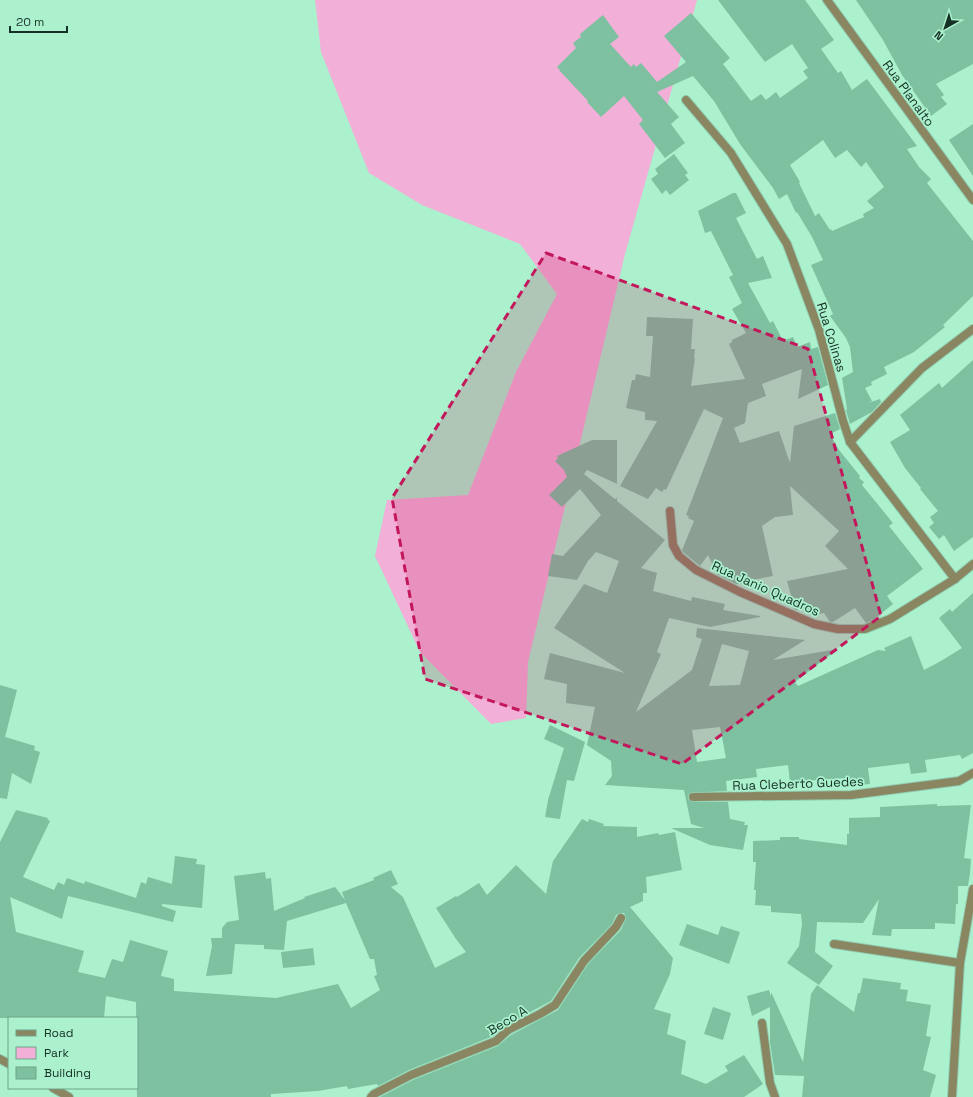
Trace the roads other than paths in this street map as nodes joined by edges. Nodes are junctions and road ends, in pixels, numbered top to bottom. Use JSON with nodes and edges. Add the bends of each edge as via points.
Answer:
{"nodes":[{"id":1,"x":827,"y":0,"type":"edge"},
{"id":2,"x":686,"y":100,"type":"dead end"},
{"id":3,"x":973,"y":200,"type":"edge"},
{"id":4,"x":973,"y":329,"type":"edge"},
{"id":5,"x":850,"y":442,"type":"junction"},
{"id":6,"x":670,"y":511,"type":"dead end"},
{"id":7,"x":973,"y":564,"type":"edge"},
{"id":8,"x":955,"y":579,"type":"junction"},
{"id":9,"x":973,"y":773,"type":"edge"},
{"id":10,"x":693,"y":797,"type":"dead end"},
{"id":11,"x":973,"y":889,"type":"edge"},
{"id":12,"x":621,"y":918,"type":"dead end"},
{"id":13,"x":834,"y":944,"type":"dead end"},
{"id":14,"x":960,"y":962,"type":"junction"},
{"id":15,"x":762,"y":1023,"type":"dead end"},
{"id":16,"x":55,"y":1089,"type":"edge"},
{"id":17,"x":69,"y":1097,"type":"edge"},
{"id":18,"x":371,"y":1097,"type":"edge"},
{"id":19,"x":775,"y":1097,"type":"edge"},
{"id":20,"x":952,"y":1097,"type":"edge"}],
"edges":[{"from":1,"to":3,"type":"street","name":"Rua Planalto"},
{"from":2,"to":5,"type":"street","name":"Rua Colinas","via":[[730,153],[787,244],[819,330]]},
{"from":4,"to":5,"type":"street","via":[[922,368]]},
{"from":5,"to":8,"type":"street","name":"Rua Colinas"},
{"from":6,"to":8,"type":"street","name":"Rua Janio Quadros","via":[[673,546],[679,556],[696,570],[814,624],[838,629],[865,629],[890,619]]},
{"from":7,"to":8,"type":"street","name":"Rua Janio Quadros"},
{"from":9,"to":10,"type":"street","name":"Rua Cleberto Guedes","via":[[959,781],[851,795]]},
{"from":11,"to":14,"type":"street"},
{"from":12,"to":18,"type":"street","name":"Beco A","via":[[584,962],[556,1005],[508,1030],[496,1041],[411,1075]]},
{"from":13,"to":14,"type":"street"},
{"from":14,"to":20,"type":"street"},
{"from":15,"to":19,"type":"street","via":[[770,1083]]},
{"from":16,"to":17,"type":"street"}]}
